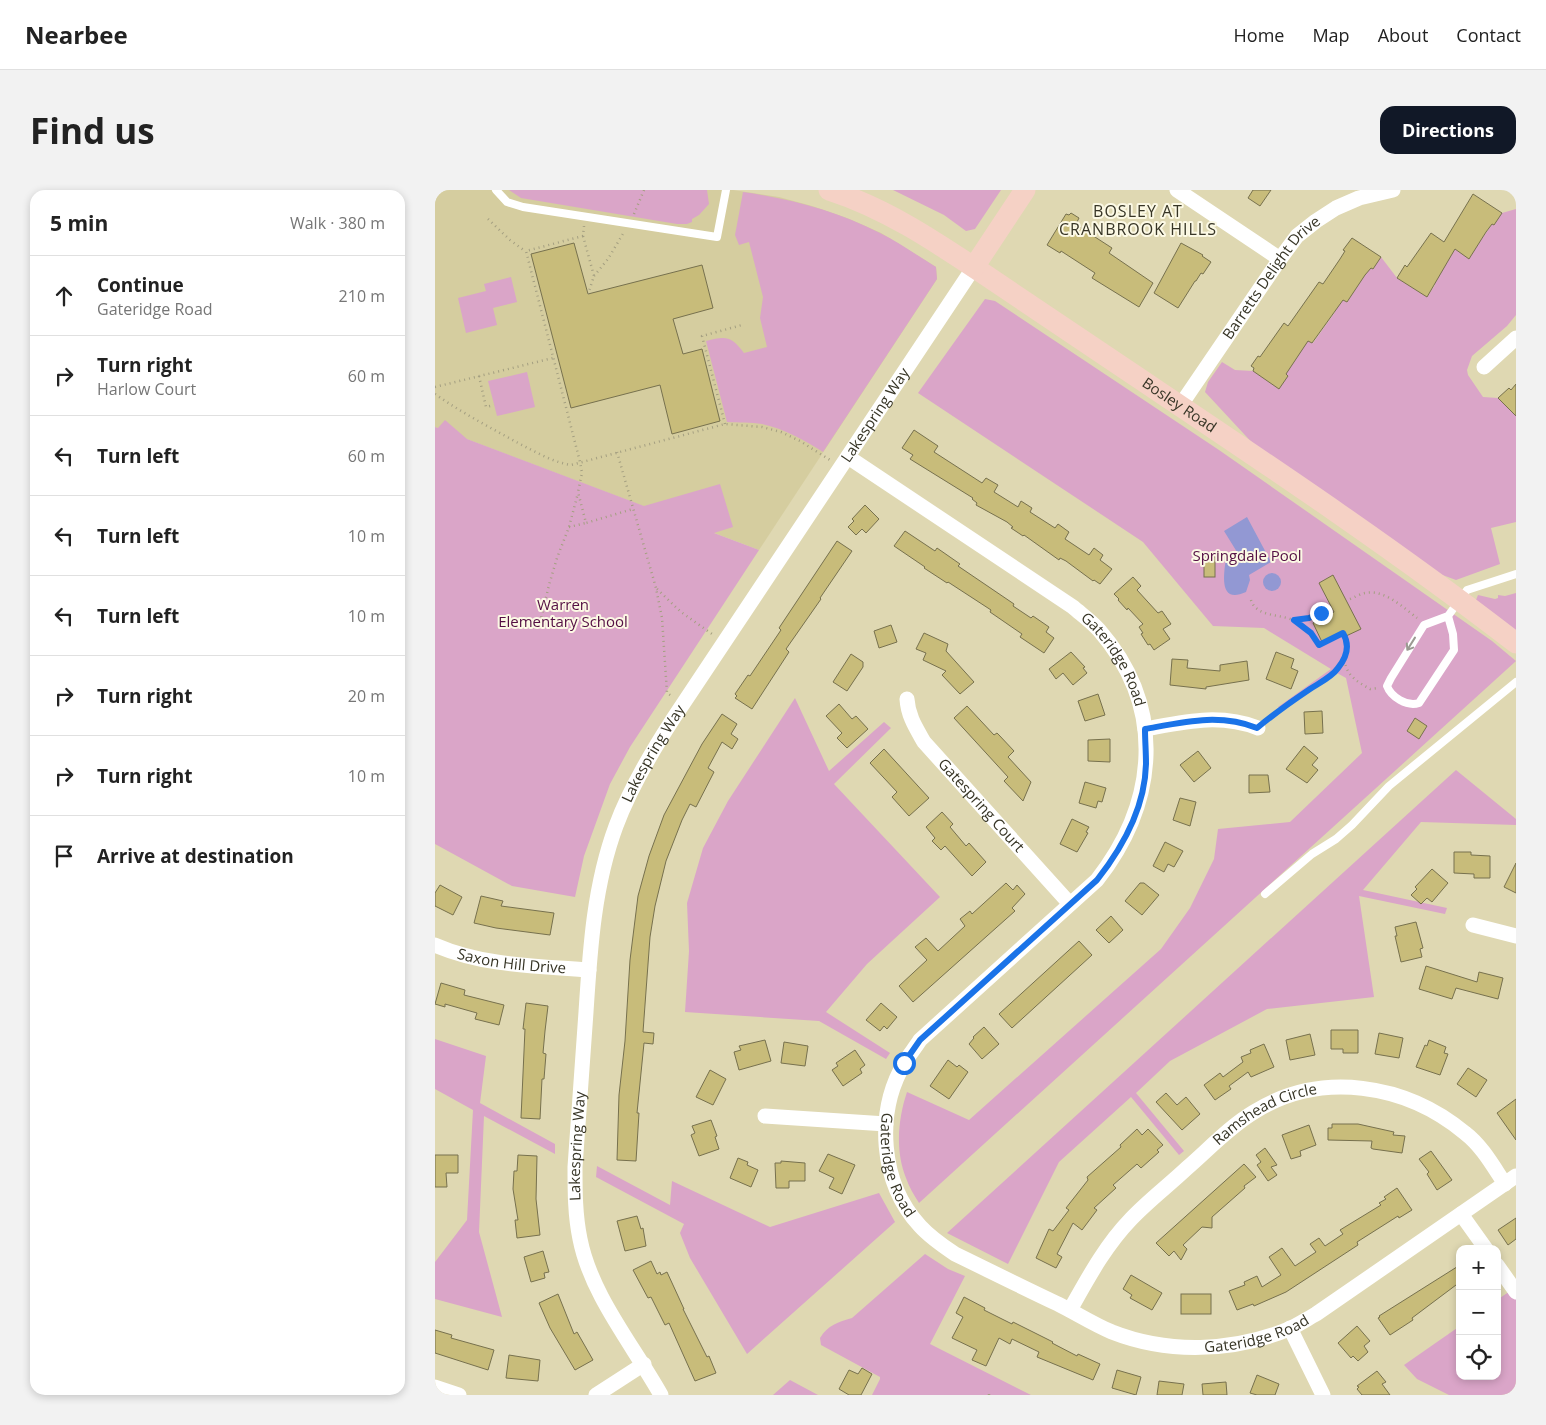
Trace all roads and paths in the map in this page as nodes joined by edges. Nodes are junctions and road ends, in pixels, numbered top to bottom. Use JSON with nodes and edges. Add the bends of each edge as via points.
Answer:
{"nodes":[{"id":1,"x":497,"y":190,"type":"edge"},
{"id":2,"x":644,"y":190,"type":"edge"},
{"id":3,"x":725,"y":190,"type":"edge"},
{"id":4,"x":829,"y":190,"type":"edge"},
{"id":5,"x":1025,"y":190,"type":"edge"},
{"id":6,"x":1177,"y":190,"type":"edge"},
{"id":7,"x":1393,"y":190,"type":"edge"},
{"id":8,"x":585,"y":217,"type":"junction"},
{"id":9,"x":488,"y":219,"type":"dead end"},
{"id":10,"x":630,"y":224,"type":"junction"},
{"id":11,"x":583,"y":236,"type":"junction"},
{"id":12,"x":526,"y":251,"type":"junction"},
{"id":13,"x":1279,"y":259,"type":"junction"},
{"id":14,"x":974,"y":268,"type":"junction"},
{"id":15,"x":594,"y":276,"type":"junction"},
{"id":16,"x":588,"y":294,"type":"dead end"},
{"id":17,"x":741,"y":325,"type":"dead end"},
{"id":18,"x":1516,"y":338,"type":"edge"},
{"id":19,"x":553,"y":358,"type":"junction"},
{"id":20,"x":1484,"y":366,"type":"dead end"},
{"id":21,"x":479,"y":376,"type":"junction"},
{"id":22,"x":435,"y":387,"type":"edge"},
{"id":23,"x":435,"y":394,"type":"edge"},
{"id":24,"x":494,"y":405,"type":"dead end"},
{"id":25,"x":1180,"y":406,"type":"junction"},
{"id":26,"x":725,"y":424,"type":"junction"},
{"id":27,"x":617,"y":452,"type":"junction"},
{"id":28,"x":581,"y":462,"type":"junction"},
{"id":29,"x":845,"y":462,"type":"junction"},
{"id":30,"x":578,"y":492,"type":"junction"},
{"id":31,"x":633,"y":509,"type":"junction"},
{"id":32,"x":586,"y":523,"type":"junction"},
{"id":33,"x":569,"y":527,"type":"junction"},
{"id":34,"x":1516,"y":574,"type":"edge"},
{"id":35,"x":656,"y":588,"type":"junction"},
{"id":36,"x":1350,"y":599,"type":"dead end"},
{"id":37,"x":1251,"y":600,"type":"dead end"},
{"id":38,"x":1454,"y":608,"type":"junction"},
{"id":39,"x":1330,"y":609,"type":"dead end"},
{"id":40,"x":1294,"y":620,"type":"junction"},
{"id":41,"x":1426,"y":624,"type":"junction"},
{"id":42,"x":539,"y":627,"type":"dead end"},
{"id":43,"x":724,"y":642,"type":"junction"},
{"id":44,"x":1516,"y":644,"type":"edge"},
{"id":45,"x":1345,"y":659,"type":"junction"},
{"id":46,"x":1516,"y":682,"type":"edge"},
{"id":47,"x":1387,"y":686,"type":"junction"},
{"id":48,"x":907,"y":699,"type":"dead end"},
{"id":49,"x":683,"y":704,"type":"junction"},
{"id":50,"x":1257,"y":728,"type":"joint"},
{"id":51,"x":1145,"y":729,"type":"junction"},
{"id":52,"x":1265,"y":894,"type":"dead end"},
{"id":53,"x":1070,"y":904,"type":"junction"},
{"id":54,"x":1473,"y":925,"type":"dead end"},
{"id":55,"x":1516,"y":936,"type":"edge"},
{"id":56,"x":435,"y":945,"type":"edge"},
{"id":57,"x":589,"y":970,"type":"junction"},
{"id":58,"x":765,"y":1116,"type":"dead end"},
{"id":59,"x":886,"y":1124,"type":"junction"},
{"id":60,"x":1510,"y":1180,"type":"edge"},
{"id":61,"x":1461,"y":1214,"type":"junction"},
{"id":62,"x":1482,"y":1245,"type":"edge"},
{"id":63,"x":1501,"y":1271,"type":"edge"},
{"id":64,"x":1516,"y":1292,"type":"edge"},
{"id":65,"x":1070,"y":1310,"type":"junction"},
{"id":66,"x":1290,"y":1328,"type":"junction"},
{"id":67,"x":644,"y":1364,"type":"junction"},
{"id":68,"x":435,"y":1387,"type":"edge"},
{"id":69,"x":459,"y":1395,"type":"edge"},
{"id":70,"x":596,"y":1395,"type":"edge"},
{"id":71,"x":661,"y":1395,"type":"edge"},
{"id":72,"x":1323,"y":1395,"type":"edge"}],
"edges":[{"from":1,"to":8,"type":"lane","via":[[507,202],[523,207]]},
{"from":2,"to":10,"type":"path"},
{"from":3,"to":10,"type":"lane","via":[[717,237]]},
{"from":4,"to":14,"type":"street","name":"Bosley Road","via":[[899,220]]},
{"from":5,"to":14,"type":"street","name":"Lakespring Way"},
{"from":6,"to":13,"type":"street"},
{"from":7,"to":13,"type":"street","name":"Barretts Delight Drive","via":[[1359,198],[1336,208],[1297,236]]},
{"from":8,"to":10,"type":"lane"},
{"from":8,"to":11,"type":"path"},
{"from":9,"to":12,"type":"path"},
{"from":10,"to":15,"type":"path"},
{"from":11,"to":12,"type":"path"},
{"from":11,"to":15,"type":"path"},
{"from":12,"to":19,"type":"path"},
{"from":13,"to":25,"type":"street","name":"Barretts Delight Drive"},
{"from":14,"to":25,"type":"street","name":"Bosley Road"},
{"from":14,"to":29,"type":"street","name":"Lakespring Way"},
{"from":15,"to":16,"type":"path"},
{"from":17,"to":26,"type":"path","via":[[702,336]]},
{"from":18,"to":20,"type":"street"},
{"from":19,"to":21,"type":"path"},
{"from":19,"to":28,"type":"path"},
{"from":21,"to":22,"type":"path"},
{"from":21,"to":24,"type":"path","via":[[487,407]]},
{"from":23,"to":28,"type":"path","via":[[464,414],[546,458],[562,464]]},
{"from":25,"to":38,"type":"street","name":"Bosley Road","via":[[1378,540]]},
{"from":26,"to":27,"type":"path"},
{"from":26,"to":29,"type":"path","via":[[781,432]]},
{"from":27,"to":28,"type":"path"},
{"from":27,"to":31,"type":"path"},
{"from":28,"to":30,"type":"path"},
{"from":29,"to":43,"type":"street","name":"Lakespring Way"},
{"from":29,"to":51,"type":"street","name":"Gateridge Road","via":[[1073,607],[1098,629],[1129,677]]},
{"from":30,"to":32,"type":"path"},
{"from":30,"to":33,"type":"path"},
{"from":31,"to":32,"type":"path"},
{"from":31,"to":35,"type":"path"},
{"from":32,"to":33,"type":"path"},
{"from":33,"to":42,"type":"path","via":[[557,558]]},
{"from":34,"to":38,"type":"lane","via":[[1467,590]]},
{"from":35,"to":43,"type":"path","via":[[681,612]]},
{"from":35,"to":49,"type":"path","via":[[662,618],[667,693]]},
{"from":36,"to":41,"type":"path","via":[[1376,592]]},
{"from":37,"to":40,"type":"path","via":[[1264,613]]},
{"from":38,"to":41,"type":"lane"},
{"from":38,"to":44,"type":"street","name":"Bosley Road"},
{"from":38,"to":47,"type":"lane","via":[[1454,650],[1419,703],[1408,704],[1389,693]]},
{"from":39,"to":40,"type":"path"},
{"from":40,"to":45,"type":"path","via":[[1311,633],[1319,645],[1343,633],[1348,647]]},
{"from":41,"to":47,"type":"lane","one_way":true},
{"from":43,"to":49,"type":"street","name":"Lakespring Way"},
{"from":45,"to":47,"type":"path","via":[[1345,666],[1355,680],[1370,689]]},
{"from":45,"to":50,"type":"path","via":[[1337,670]]},
{"from":46,"to":52,"type":"lane","via":[[1389,786],[1336,839],[1312,854]]},
{"from":48,"to":53,"type":"street","name":"Gatespring Court","via":[[913,723],[924,742]]},
{"from":49,"to":57,"type":"street","name":"Lakespring Way","via":[[649,756],[616,826],[597,898]]},
{"from":50,"to":51,"type":"street","via":[[1231,720],[1208,719]]},
{"from":51,"to":53,"type":"street","name":"Gateridge Road","via":[[1146,765],[1135,816],[1113,859],[1097,880]]},
{"from":53,"to":59,"type":"street","name":"Gateridge Road","via":[[920,1040],[895,1082]]},
{"from":54,"to":55,"type":"street"},
{"from":56,"to":57,"type":"street","name":"Saxon Hill Drive","via":[[507,964]]},
{"from":57,"to":67,"type":"street","name":"Lakespring Way","via":[[575,1206],[591,1273],[603,1300]]},
{"from":58,"to":59,"type":"street"},
{"from":59,"to":65,"type":"street","name":"Gateridge Road","via":[[888,1163],[894,1184],[919,1225],[936,1242],[955,1254]]},
{"from":60,"to":61,"type":"street","name":"Gateridge Road"},
{"from":60,"to":65,"type":"street","name":"Ramshead Circle","via":[[1467,1134],[1414,1101],[1383,1091],[1348,1086],[1314,1088],[1255,1111],[1230,1129],[1131,1219],[1110,1244]]},
{"from":61,"to":62,"type":"street"},
{"from":61,"to":66,"type":"street","name":"Gateridge Road","via":[[1316,1314]]},
{"from":63,"to":64,"type":"street"},
{"from":65,"to":66,"type":"street","name":"Gateridge Road","via":[[1111,1332],[1170,1346],[1231,1345]]},
{"from":66,"to":72,"type":"street"},
{"from":67,"to":70,"type":"street"},
{"from":67,"to":71,"type":"street","name":"Lakespring Way"},
{"from":68,"to":69,"type":"street"}]}
